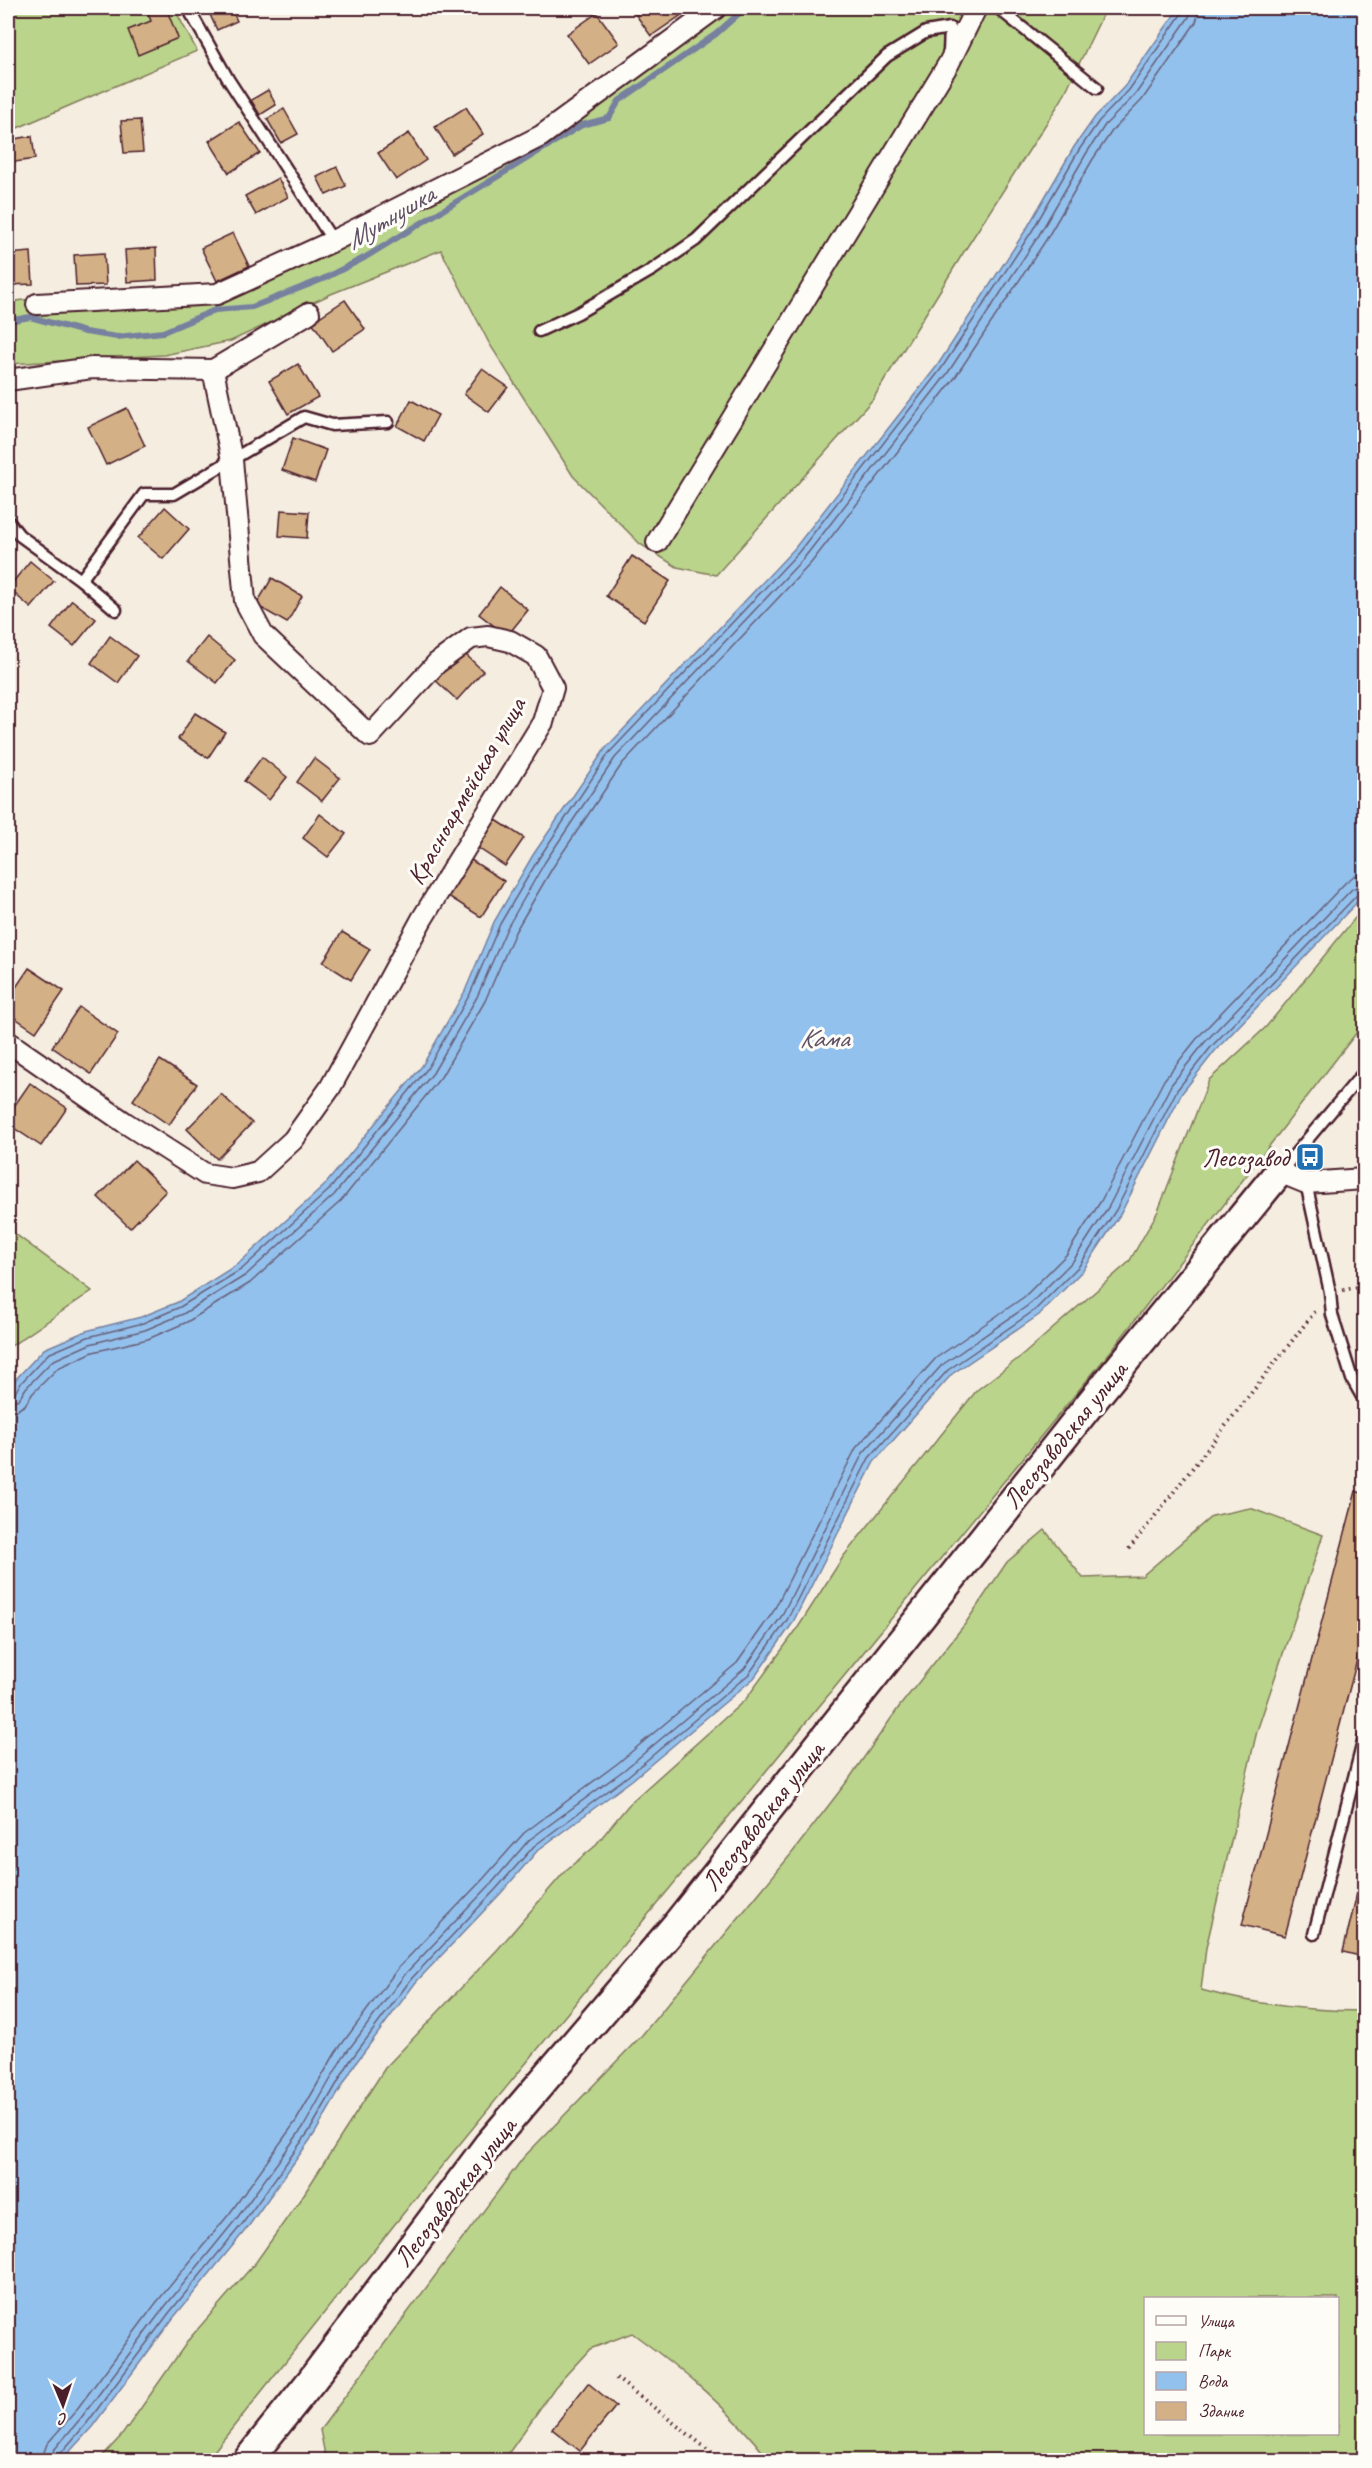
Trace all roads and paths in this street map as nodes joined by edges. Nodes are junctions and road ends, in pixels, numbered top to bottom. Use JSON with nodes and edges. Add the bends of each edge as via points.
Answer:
{"nodes":[{"id":1,"x":188,"y":8,"type":"edge"},
{"id":2,"x":716,"y":8,"type":"edge"},
{"id":3,"x":976,"y":8,"type":"edge"},
{"id":4,"x":998,"y":8,"type":"edge"},
{"id":5,"x":949,"y":63,"type":"junction"},
{"id":6,"x":1097,"y":88,"type":"dead end"},
{"id":7,"x":333,"y":241,"type":"junction"},
{"id":8,"x":37,"y":304,"type":"dead end"},
{"id":9,"x":309,"y":314,"type":"dead end"},
{"id":10,"x":539,"y":331,"type":"dead end"},
{"id":11,"x":213,"y":370,"type":"junction"},
{"id":12,"x":8,"y":380,"type":"edge"},
{"id":13,"x":388,"y":422,"type":"dead end"},
{"id":14,"x":232,"y":460,"type":"junction"},
{"id":15,"x":8,"y":521,"type":"edge"},
{"id":16,"x":657,"y":542,"type":"dead end"},
{"id":17,"x":81,"y":580,"type":"junction"},
{"id":18,"x":116,"y":610,"type":"dead end"},
{"id":19,"x":8,"y":1042,"type":"edge"},
{"id":20,"x":1365,"y":1072,"type":"edge"},
{"id":21,"x":1279,"y":1172,"type":"junction"},
{"id":22,"x":1365,"y":1179,"type":"edge"},
{"id":23,"x":1306,"y":1183,"type":"junction"},
{"id":24,"x":1365,"y":1286,"type":"edge"},
{"id":25,"x":1330,"y":1292,"type":"junction"},
{"id":26,"x":1365,"y":1400,"type":"edge"},
{"id":27,"x":1129,"y":1549,"type":"dead end"},
{"id":28,"x":1365,"y":1738,"type":"edge"},
{"id":29,"x":1314,"y":1934,"type":"dead end"},
{"id":30,"x":616,"y":2378,"type":"dead end"},
{"id":31,"x":248,"y":2460,"type":"edge"},
{"id":32,"x":717,"y":2460,"type":"edge"}],
"edges":[{"from":1,"to":7,"type":"lane","via":[[228,79]]},
{"from":2,"to":7,"type":"street","via":[[541,136]]},
{"from":3,"to":5,"type":"street"},
{"from":4,"to":6,"type":"lane"},
{"from":5,"to":10,"type":"lane","via":[[950,28],[926,32],[887,56],[696,240],[578,313]]},
{"from":5,"to":16,"type":"street"},
{"from":7,"to":8,"type":"street","via":[[217,294]]},
{"from":9,"to":11,"type":"street"},
{"from":11,"to":12,"type":"street","via":[[92,368]]},
{"from":11,"to":14,"type":"street","name":"Красноармейская улица"},
{"from":13,"to":14,"type":"lane","via":[[332,424],[304,417]]},
{"from":14,"to":17,"type":"lane","via":[[174,494],[144,494]]},
{"from":14,"to":19,"type":"street","name":"Красноармейская улица","via":[[245,601],[263,635],[370,736],[437,663],[471,638],[488,636],[510,641],[536,656],[553,688],[543,722],[422,919],[330,1089],[293,1140],[258,1172],[232,1178],[205,1174]]},
{"from":15,"to":17,"type":"lane","via":[[19,535]]},
{"from":17,"to":18,"type":"lane"},
{"from":20,"to":21,"type":"lane"},
{"from":21,"to":23,"type":"street"},
{"from":21,"to":31,"type":"street","name":"Лесозаводская улица","via":[[677,1924],[489,2144]]},
{"from":22,"to":23,"type":"street"},
{"from":23,"to":25,"type":"lane"},
{"from":24,"to":25,"type":"path"},
{"from":25,"to":26,"type":"lane","via":[[1332,1315],[1352,1379]]},
{"from":25,"to":27,"type":"path"},
{"from":28,"to":29,"type":"lane"},
{"from":30,"to":32,"type":"path"}]}
